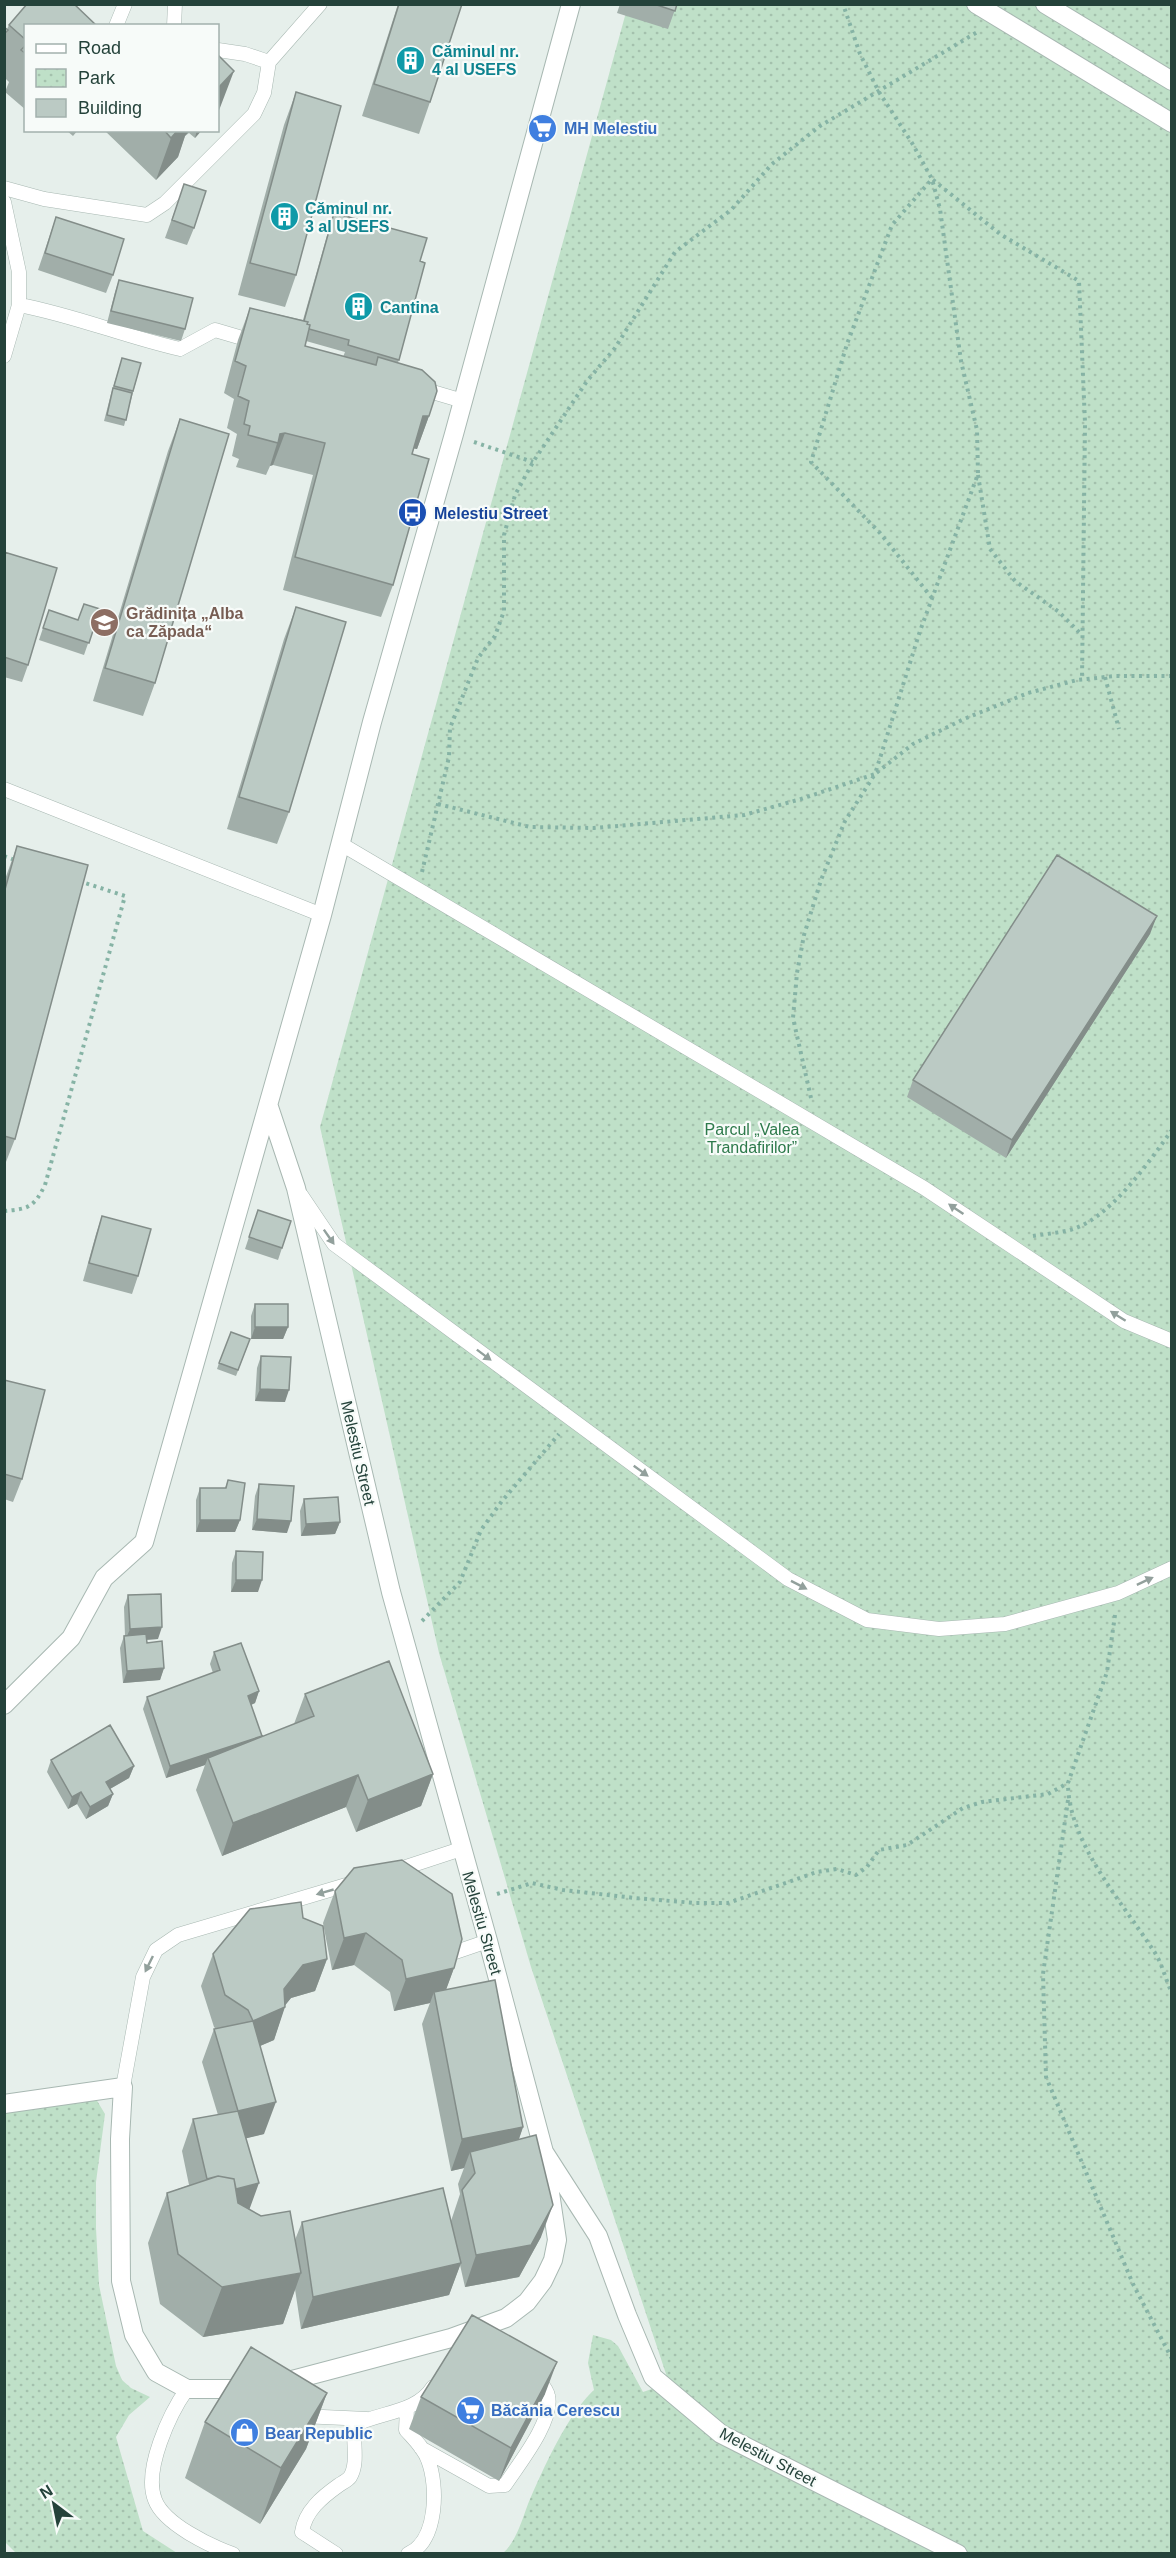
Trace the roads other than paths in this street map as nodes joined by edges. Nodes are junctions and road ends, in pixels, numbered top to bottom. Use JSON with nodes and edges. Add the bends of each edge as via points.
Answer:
{"nodes":[{"id":1,"x":125,"y":4,"type":"edge"},
{"id":2,"x":175,"y":4,"type":"edge"},
{"id":3,"x":320,"y":4,"type":"edge"},
{"id":4,"x":571,"y":4,"type":"edge"},
{"id":5,"x":976,"y":4,"type":"edge"},
{"id":6,"x":1045,"y":4,"type":"edge"},
{"id":7,"x":117,"y":24,"type":"edge"},
{"id":8,"x":174,"y":24,"type":"edge"},
{"id":9,"x":219,"y":50,"type":"edge"},
{"id":10,"x":269,"y":62,"type":"junction"},
{"id":11,"x":1172,"y":81,"type":"edge"},
{"id":12,"x":1172,"y":123,"type":"edge"},
{"id":13,"x":4,"y":188,"type":"edge"},
{"id":14,"x":4,"y":202,"type":"edge"},
{"id":15,"x":19,"y":305,"type":"junction"},
{"id":16,"x":271,"y":346,"type":"edge"},
{"id":17,"x":4,"y":356,"type":"edge"},
{"id":18,"x":406,"y":385,"type":"edge"},
{"id":19,"x":463,"y":401,"type":"junction"},
{"id":20,"x":4,"y":789,"type":"edge"},
{"id":21,"x":341,"y":844,"type":"junction"},
{"id":22,"x":322,"y":915,"type":"junction"},
{"id":23,"x":269,"y":1107,"type":"junction"},
{"id":24,"x":296,"y":1188,"type":"junction"},
{"id":25,"x":1172,"y":1341,"type":"edge"},
{"id":26,"x":1172,"y":1568,"type":"edge"},
{"id":27,"x":4,"y":1705,"type":"edge"},
{"id":28,"x":461,"y":1849,"type":"junction"},
{"id":29,"x":488,"y":1941,"type":"junction"},
{"id":30,"x":447,"y":1955,"type":"edge"},
{"id":31,"x":123,"y":2086,"type":"junction"},
{"id":32,"x":4,"y":2104,"type":"edge"},
{"id":33,"x":544,"y":2152,"type":"junction"},
{"id":34,"x":474,"y":2329,"type":"junction"},
{"id":35,"x":451,"y":2338,"type":"junction"},
{"id":36,"x":490,"y":2341,"type":"edge"},
{"id":37,"x":448,"y":2356,"type":"edge"},
{"id":38,"x":525,"y":2367,"type":"edge"},
{"id":39,"x":440,"y":2375,"type":"edge"},
{"id":40,"x":187,"y":2389,"type":"junction"},
{"id":41,"x":407,"y":2408,"type":"junction"},
{"id":42,"x":301,"y":2416,"type":"edge"},
{"id":43,"x":367,"y":2420,"type":"junction"},
{"id":44,"x":421,"y":2448,"type":"junction"},
{"id":45,"x":233,"y":2553,"type":"edge"},
{"id":46,"x":336,"y":2553,"type":"edge"},
{"id":47,"x":408,"y":2553,"type":"edge"},
{"id":48,"x":958,"y":2553,"type":"edge"}],
"edges":[{"from":1,"to":7,"type":"lane"},
{"from":2,"to":8,"type":"lane"},
{"from":3,"to":10,"type":"lane"},
{"from":4,"to":19,"type":"street"},
{"from":5,"to":12,"type":"street"},
{"from":6,"to":11,"type":"street"},
{"from":9,"to":10,"type":"lane"},
{"from":10,"to":13,"type":"lane","via":[[264,93],[254,114],[165,203],[147,214],[44,199]]},
{"from":14,"to":15,"type":"lane","via":[[19,272]]},
{"from":15,"to":16,"type":"lane","via":[[180,350],[215,330]]},
{"from":15,"to":17,"type":"lane"},
{"from":18,"to":19,"type":"lane"},
{"from":19,"to":21,"type":"street"},
{"from":20,"to":22,"type":"lane"},
{"from":21,"to":22,"type":"street"},
{"from":25,"to":21,"type":"lane","one_way":true,"via":[[1124,1321],[924,1188]]},
{"from":22,"to":23,"type":"street"},
{"from":23,"to":24,"type":"street","name":"Melestiu Street"},
{"from":23,"to":27,"type":"street","via":[[144,1542],[104,1578],[71,1638]]},
{"from":24,"to":26,"type":"lane","one_way":true,"via":[[334,1244],[788,1579],[867,1620],[939,1629],[1005,1624],[1118,1593]]},
{"from":24,"to":28,"type":"street","name":"Melestiu Street","via":[[404,1638]]},
{"from":28,"to":29,"type":"street","name":"Melestiu Street"},
{"from":28,"to":31,"type":"lane","one_way":true,"via":[[178,1935],[156,1950],[143,1977]]},
{"from":29,"to":30,"type":"lane"},
{"from":29,"to":33,"type":"street","name":"Melestiu Street"},
{"from":31,"to":32,"type":"street"},
{"from":31,"to":40,"type":"street","via":[[122,2281],[135,2335],[156,2372]]},
{"from":33,"to":34,"type":"street","via":[[557,2240],[553,2260],[527,2302],[506,2318]]},
{"from":33,"to":48,"type":"street","name":"Melestiu Street","via":[[598,2236],[653,2377],[721,2434]]},
{"from":34,"to":35,"type":"street"},
{"from":34,"to":36,"type":"lane"},
{"from":35,"to":37,"type":"lane"},
{"from":35,"to":40,"type":"street","via":[[257,2389]]},
{"from":38,"to":44,"type":"lane","via":[[547,2392],[548,2406],[539,2435],[505,2485],[489,2486]]},
{"from":39,"to":41,"type":"lane","via":[[428,2395]]},
{"from":40,"to":45,"type":"lane","via":[[173,2408],[156,2457],[152,2482],[155,2501],[166,2517],[195,2537]]},
{"from":41,"to":43,"type":"lane"},
{"from":41,"to":44,"type":"lane","via":[[406,2430]]},
{"from":42,"to":43,"type":"lane"},
{"from":43,"to":46,"type":"lane","via":[[355,2426],[350,2477],[319,2500],[303,2525],[302,2532]]},
{"from":44,"to":47,"type":"lane","via":[[433,2474],[432,2521],[427,2534]]}]}
